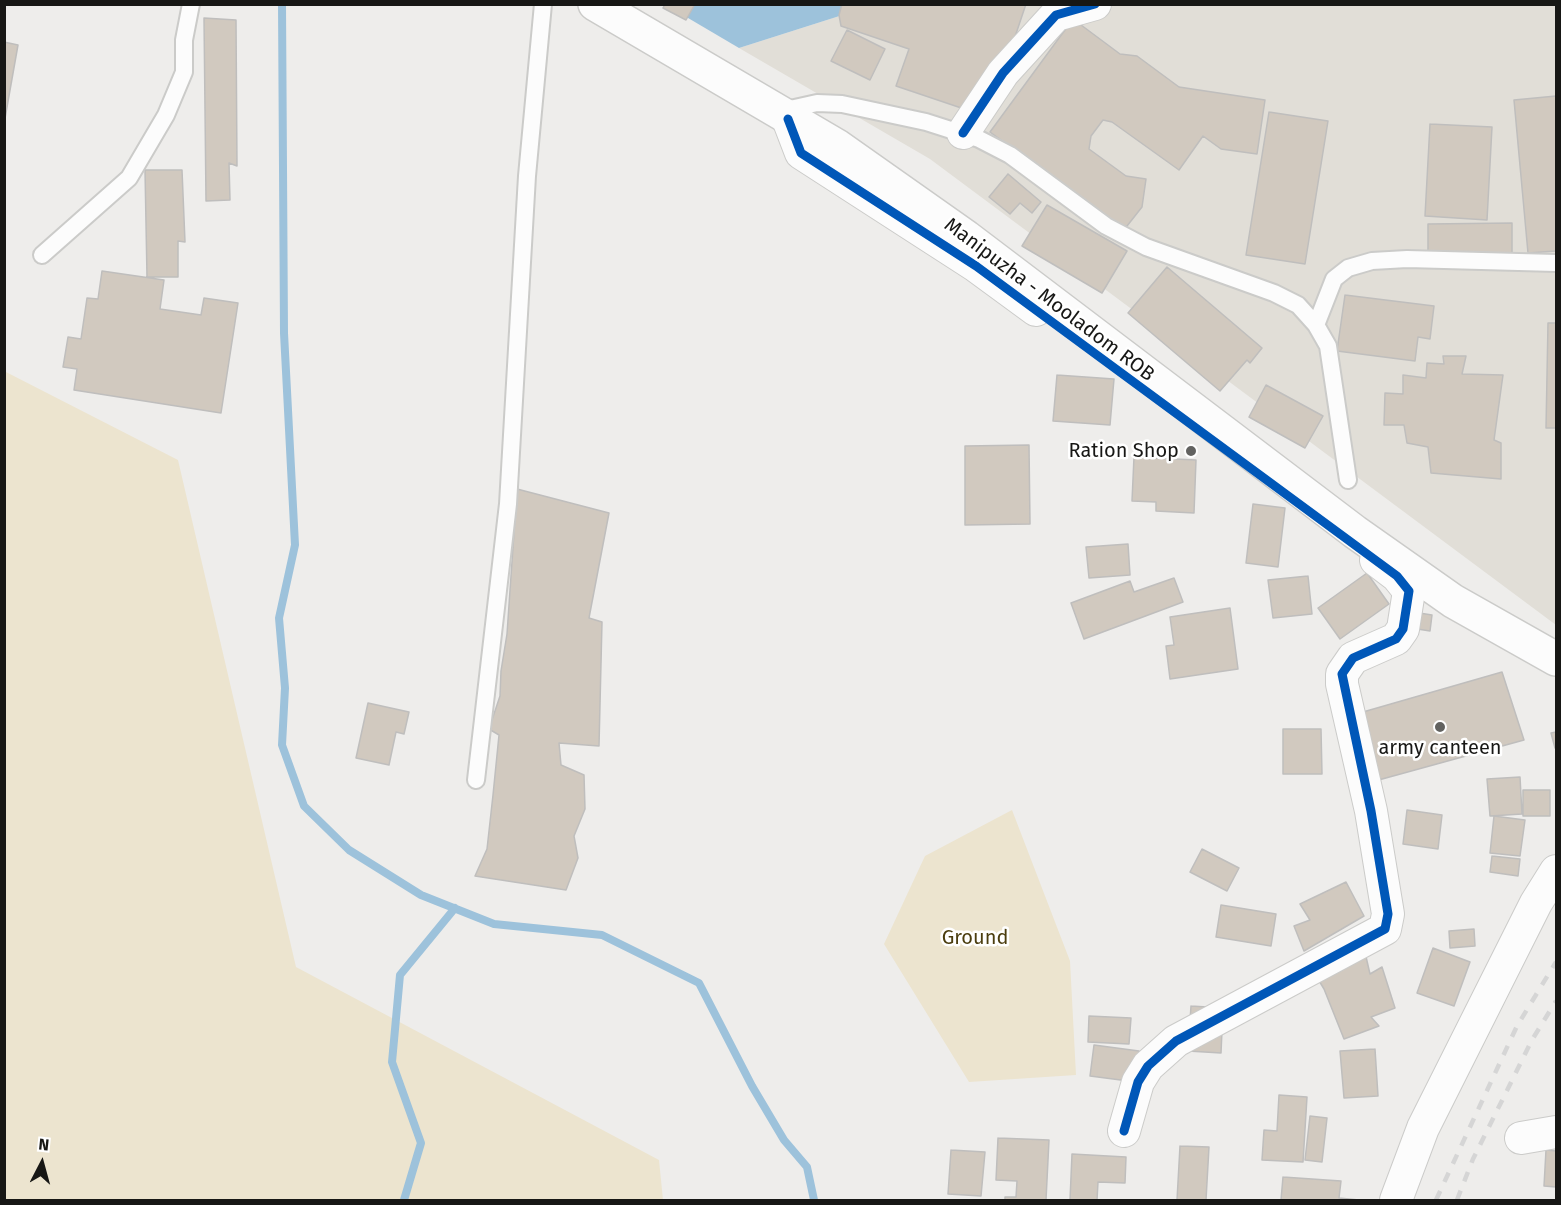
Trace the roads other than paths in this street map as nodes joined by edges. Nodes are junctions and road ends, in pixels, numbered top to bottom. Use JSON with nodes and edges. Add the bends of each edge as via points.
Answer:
{"nodes":[{"id":1,"x":191,"y":4,"type":"edge"},
{"id":2,"x":543,"y":4,"type":"edge"},
{"id":3,"x":595,"y":4,"type":"edge"},
{"id":4,"x":1095,"y":4,"type":"edge"},
{"id":5,"x":783,"y":116,"type":"junction"},
{"id":6,"x":963,"y":133,"type":"junction"},
{"id":7,"x":42,"y":255,"type":"dead end"},
{"id":8,"x":1557,"y":263,"type":"edge"},
{"id":9,"x":1316,"y":325,"type":"junction"},
{"id":10,"x":1348,"y":480,"type":"dead end"},
{"id":11,"x":1557,"y":659,"type":"edge"},
{"id":12,"x":476,"y":780,"type":"dead end"},
{"id":13,"x":1557,"y":871,"type":"edge"},
{"id":14,"x":1124,"y":1131,"type":"dead end"},
{"id":15,"x":1557,"y":1132,"type":"edge"},
{"id":16,"x":1521,"y":1138,"type":"dead end"},
{"id":17,"x":1396,"y":1200,"type":"edge"}],
"edges":[{"from":1,"to":7,"type":"lane","via":[[183,72],[166,115],[129,178]]},
{"from":2,"to":12,"type":"lane","via":[[527,176],[508,504]]},
{"from":3,"to":5,"type":"main road","name":"Manipuzha - Mooladom ROB"},
{"from":4,"to":6,"type":"street","via":[[1056,15],[1003,73]]},
{"from":5,"to":6,"type":"lane","via":[[817,103],[842,104]]},
{"from":5,"to":11,"type":"main road","name":"Manipuzha - Mooladom ROB","via":[[837,146],[966,237],[1354,532],[1453,601]]},
{"from":5,"to":14,"type":"street","via":[[801,153],[976,266],[1397,576],[1408,591],[1403,629],[1396,639],[1353,658],[1342,674],[1388,914],[1385,929],[1176,1041],[1148,1066],[1138,1082]]},
{"from":6,"to":9,"type":"lane","via":[[1010,155],[1106,226],[1146,248],[1274,293],[1298,305]]},
{"from":8,"to":9,"type":"lane","via":[[1372,261],[1348,268],[1334,279]]},
{"from":9,"to":10,"type":"lane","via":[[1328,346]]},
{"from":13,"to":17,"type":"street","via":[[1536,903],[1423,1128]]},
{"from":15,"to":16,"type":"street"}]}
